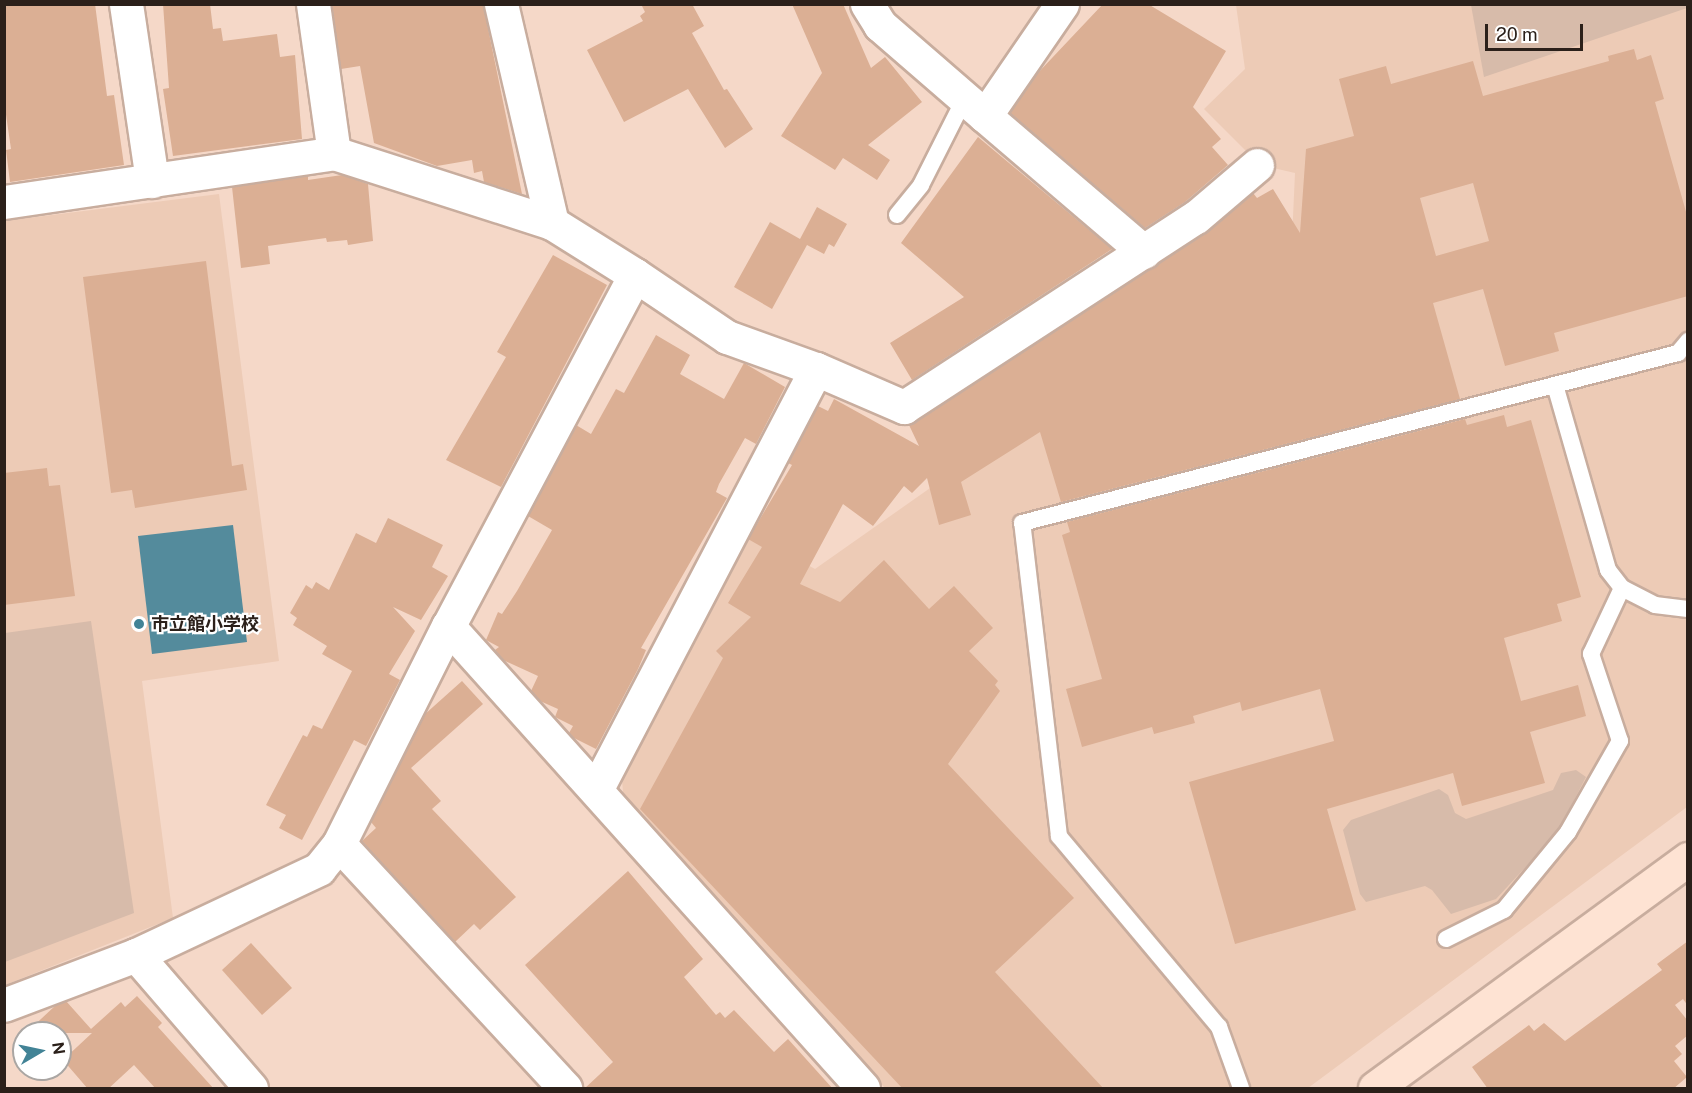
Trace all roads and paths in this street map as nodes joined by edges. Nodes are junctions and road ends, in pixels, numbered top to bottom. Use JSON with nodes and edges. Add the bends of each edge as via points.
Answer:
{"nodes":[{"id":1,"x":126,"y":4,"type":"edge"},
{"id":2,"x":313,"y":4,"type":"edge"},
{"id":3,"x":501,"y":4,"type":"edge"},
{"id":4,"x":867,"y":4,"type":"edge"},
{"id":5,"x":1062,"y":4,"type":"edge"},
{"id":6,"x":975,"y":107,"type":"junction"},
{"id":7,"x":334,"y":153,"type":"junction"},
{"id":8,"x":1257,"y":165,"type":"dead end"},
{"id":9,"x":152,"y":181,"type":"junction"},
{"id":10,"x":4,"y":202,"type":"edge"},
{"id":11,"x":897,"y":215,"type":"dead end"},
{"id":12,"x":552,"y":223,"type":"junction"},
{"id":13,"x":1144,"y":252,"type":"junction"},
{"id":14,"x":634,"y":275,"type":"junction"},
{"id":15,"x":1688,"y":341,"type":"edge"},
{"id":16,"x":816,"y":369,"type":"junction"},
{"id":17,"x":1555,"y":385,"type":"junction"},
{"id":18,"x":1622,"y":588,"type":"junction"},
{"id":19,"x":1688,"y":609,"type":"edge"},
{"id":20,"x":448,"y":626,"type":"junction"},
{"id":21,"x":596,"y":790,"type":"junction"},
{"id":22,"x":339,"y":844,"type":"junction"},
{"id":23,"x":1688,"y":859,"type":"edge"},
{"id":24,"x":1446,"y":939,"type":"dead end"},
{"id":25,"x":136,"y":956,"type":"junction"},
{"id":26,"x":4,"y":1005,"type":"edge"},
{"id":27,"x":251,"y":1089,"type":"edge"},
{"id":28,"x":565,"y":1089,"type":"edge"},
{"id":29,"x":863,"y":1089,"type":"edge"},
{"id":30,"x":1241,"y":1089,"type":"edge"},
{"id":31,"x":1375,"y":1089,"type":"edge"}],
"edges":[{"from":1,"to":9,"type":"street"},
{"from":2,"to":7,"type":"street"},
{"from":3,"to":12,"type":"street"},
{"from":4,"to":6,"type":"street","via":[[880,25]]},
{"from":5,"to":6,"type":"street"},
{"from":6,"to":11,"type":"lane"},
{"from":6,"to":13,"type":"street"},
{"from":7,"to":9,"type":"street"},
{"from":7,"to":12,"type":"street"},
{"from":8,"to":13,"type":"street","via":[[1196,217]]},
{"from":9,"to":10,"type":"street"},
{"from":12,"to":14,"type":"street"},
{"from":13,"to":16,"type":"street","via":[[903,407]]},
{"from":14,"to":16,"type":"street","via":[[727,336]]},
{"from":14,"to":20,"type":"street"},
{"from":15,"to":17,"type":"lane","via":[[1678,353]]},
{"from":16,"to":21,"type":"street"},
{"from":17,"to":18,"type":"lane","via":[[1608,570]]},
{"from":17,"to":30,"type":"lane","via":[[1022,523],[1059,836],[1219,1027]]},
{"from":18,"to":19,"type":"lane","via":[[1655,605]]},
{"from":18,"to":24,"type":"lane","via":[[1591,654],[1620,741],[1568,832],[1504,910]]},
{"from":20,"to":21,"type":"street"},
{"from":20,"to":22,"type":"street"},
{"from":21,"to":29,"type":"street"},
{"from":22,"to":25,"type":"street","via":[[319,870]]},
{"from":22,"to":28,"type":"street"},
{"from":23,"to":31,"type":"street"},
{"from":25,"to":26,"type":"street"},
{"from":25,"to":27,"type":"street"}]}
